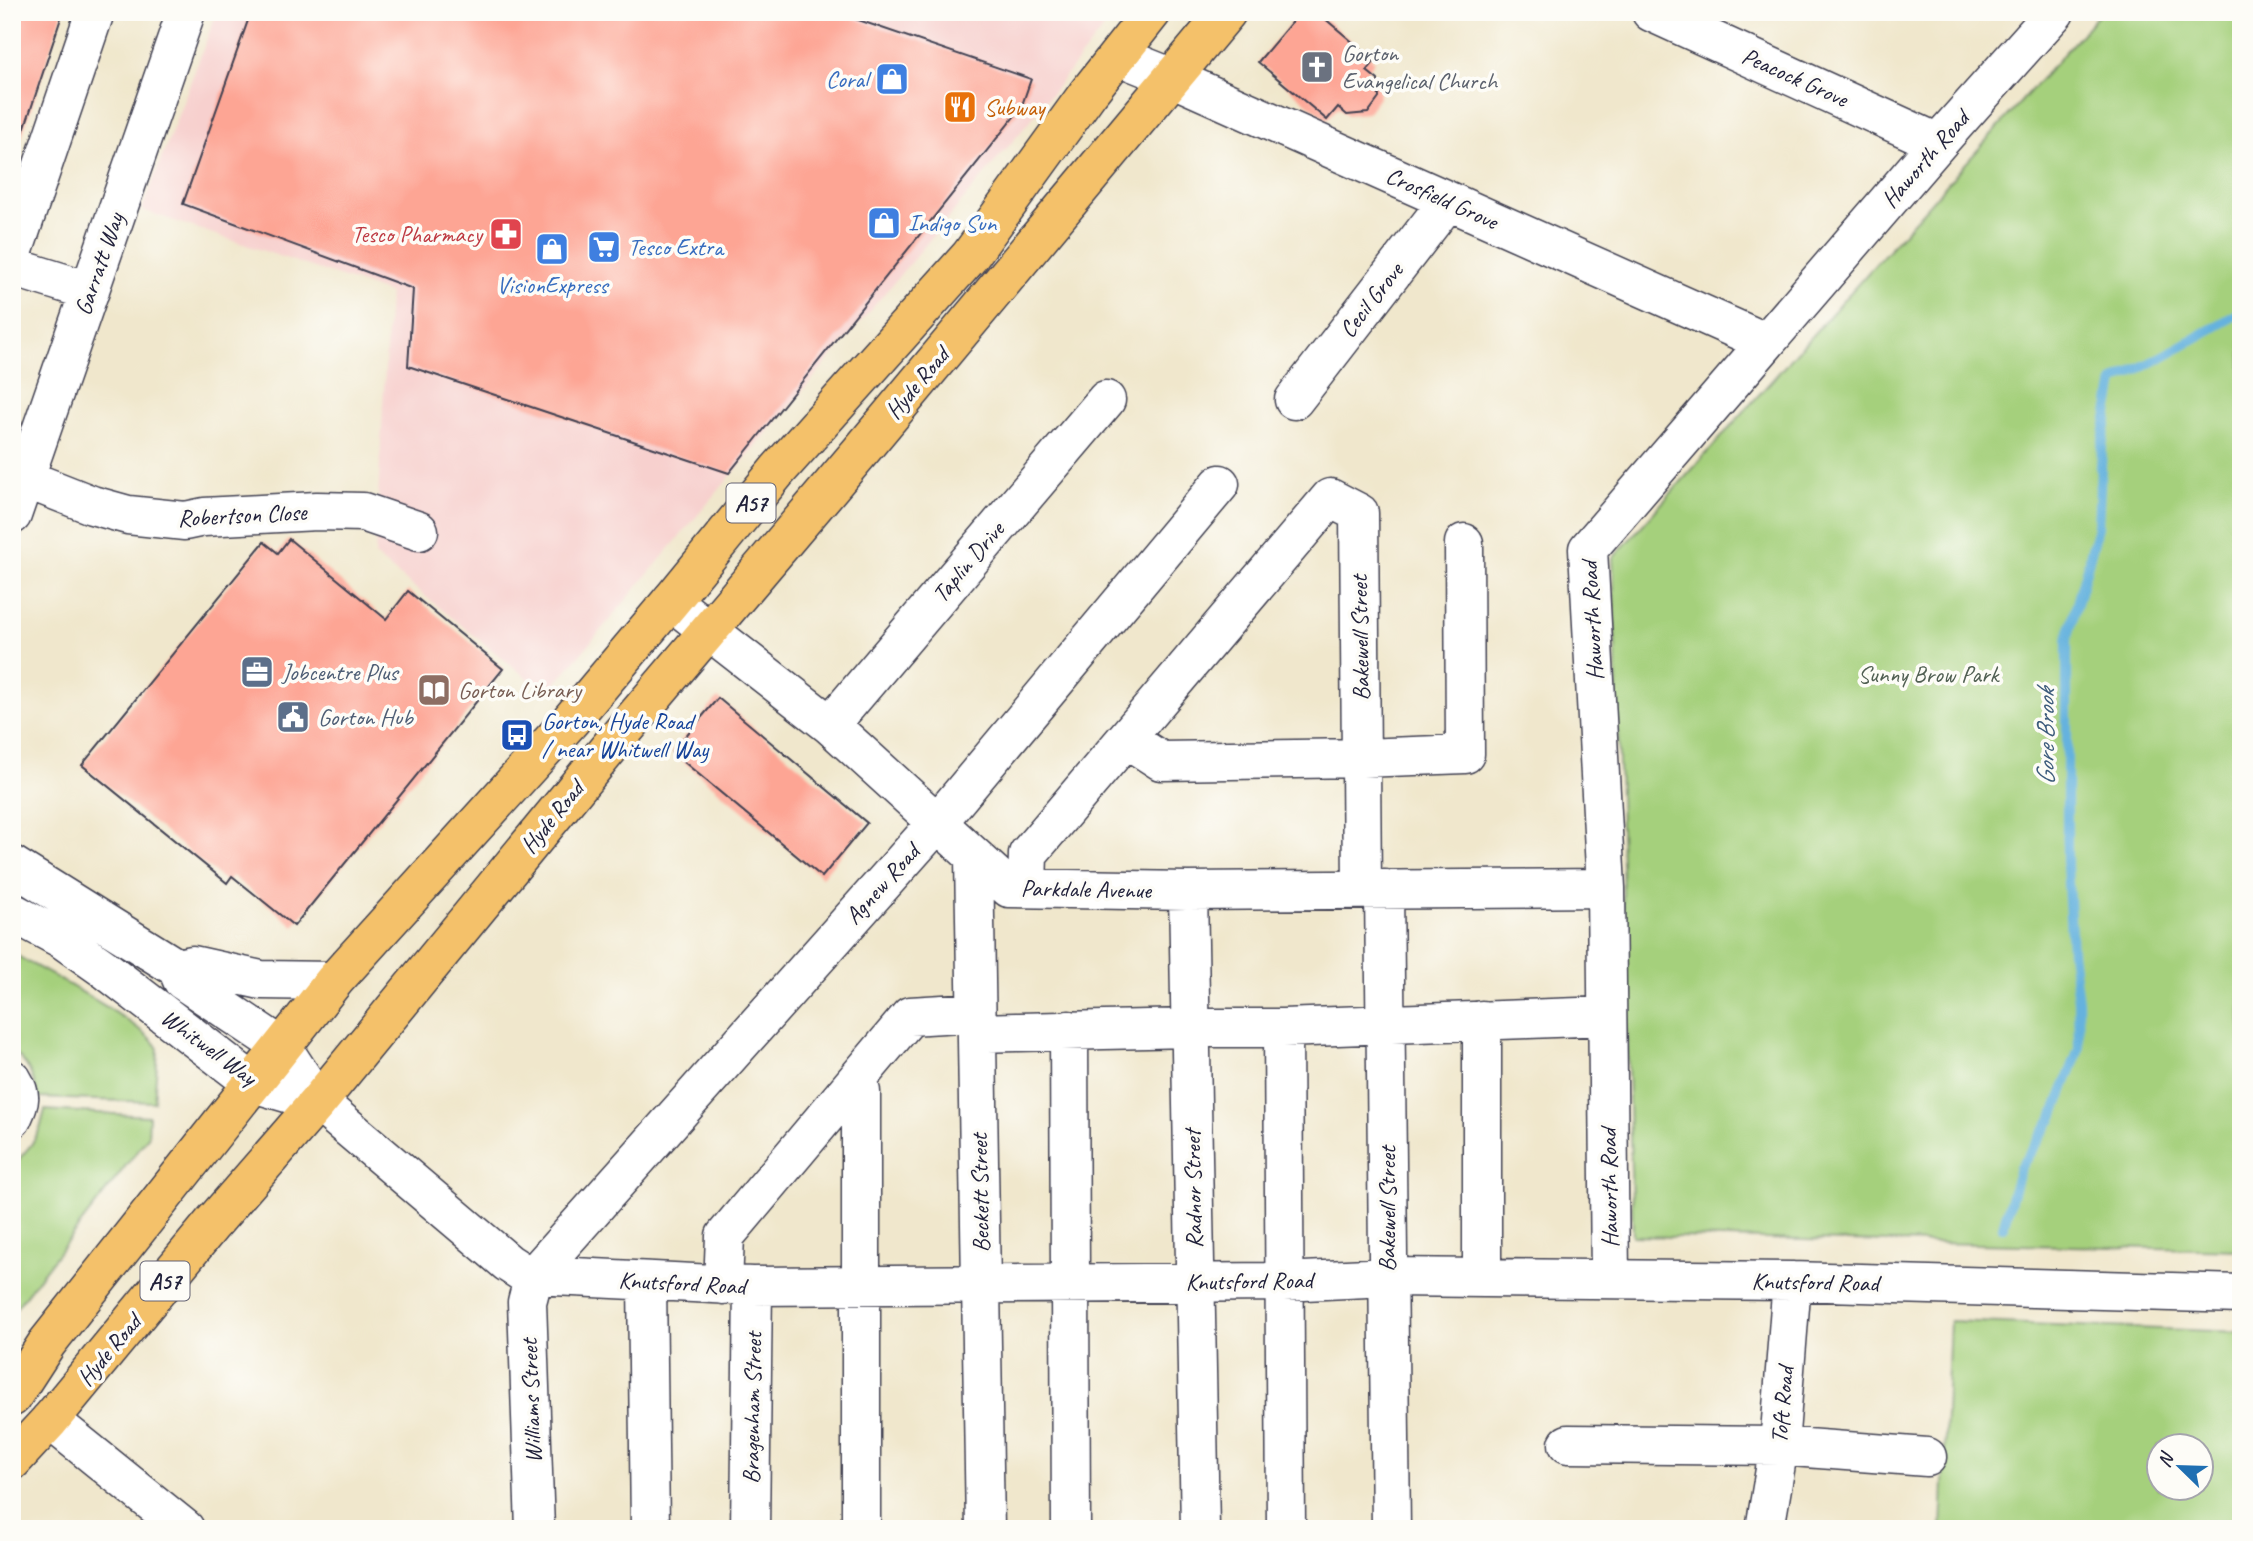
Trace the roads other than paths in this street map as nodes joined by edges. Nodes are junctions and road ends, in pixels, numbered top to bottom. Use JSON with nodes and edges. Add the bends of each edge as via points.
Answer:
{"nodes":[{"id":1,"x":95,"y":12,"type":"edge"},
{"id":2,"x":186,"y":12,"type":"edge"},
{"id":3,"x":1153,"y":12,"type":"edge"},
{"id":4,"x":1227,"y":12,"type":"edge"},
{"id":5,"x":1651,"y":12,"type":"edge"},
{"id":6,"x":2055,"y":12,"type":"edge"},
{"id":7,"x":1118,"y":56,"type":"junction"},
{"id":8,"x":1173,"y":78,"type":"junction"},
{"id":9,"x":1938,"y":142,"type":"junction"},
{"id":10,"x":1448,"y":201,"type":"junction"},
{"id":11,"x":12,"y":256,"type":"edge"},
{"id":12,"x":12,"y":267,"type":"edge"},
{"id":13,"x":90,"y":291,"type":"junction"},
{"id":14,"x":1765,"y":342,"type":"junction"},
{"id":15,"x":1105,"y":400,"type":"dead end"},
{"id":16,"x":1294,"y":400,"type":"dead end"},
{"id":17,"x":26,"y":479,"type":"junction"},
{"id":18,"x":1220,"y":484,"type":"dead end"},
{"id":19,"x":12,"y":515,"type":"edge"},
{"id":20,"x":419,"y":531,"type":"dead end"},
{"id":21,"x":1464,"y":542,"type":"dead end"},
{"id":22,"x":671,"y":601,"type":"junction"},
{"id":23,"x":709,"y":629,"type":"junction"},
{"id":24,"x":830,"y":725,"type":"junction"},
{"id":25,"x":1127,"y":739,"type":"junction"},
{"id":26,"x":1362,"y":758,"type":"junction"},
{"id":27,"x":937,"y":823,"type":"junction"},
{"id":28,"x":974,"y":857,"type":"junction"},
{"id":29,"x":12,"y":865,"type":"edge"},
{"id":30,"x":1027,"y":888,"type":"junction"},
{"id":31,"x":1606,"y":888,"type":"junction"},
{"id":32,"x":1373,"y":889,"type":"junction"},
{"id":33,"x":1188,"y":891,"type":"junction"},
{"id":34,"x":12,"y":912,"type":"edge"},
{"id":35,"x":177,"y":968,"type":"junction"},
{"id":36,"x":334,"y":981,"type":"junction"},
{"id":37,"x":1607,"y":1016,"type":"junction"},
{"id":38,"x":1482,"y":1020,"type":"junction"},
{"id":39,"x":977,"y":1023,"type":"junction"},
{"id":40,"x":1387,"y":1023,"type":"junction"},
{"id":41,"x":1190,"y":1028,"type":"junction"},
{"id":42,"x":1283,"y":1028,"type":"junction"},
{"id":43,"x":1069,"y":1030,"type":"junction"},
{"id":44,"x":282,"y":1047,"type":"junction"},
{"id":45,"x":12,"y":1079,"type":"edge"},
{"id":46,"x":253,"y":1083,"type":"junction"},
{"id":47,"x":853,"y":1084,"type":"junction"},
{"id":48,"x":318,"y":1102,"type":"junction"},
{"id":49,"x":12,"y":1119,"type":"edge"},
{"id":50,"x":534,"y":1275,"type":"junction"},
{"id":51,"x":1388,"y":1277,"type":"junction"},
{"id":52,"x":1482,"y":1278,"type":"junction"},
{"id":53,"x":1610,"y":1279,"type":"junction"},
{"id":54,"x":647,"y":1281,"type":"junction"},
{"id":55,"x":1792,"y":1281,"type":"junction"},
{"id":56,"x":1283,"y":1282,"type":"junction"},
{"id":57,"x":1071,"y":1283,"type":"junction"},
{"id":58,"x":1195,"y":1283,"type":"junction"},
{"id":59,"x":981,"y":1284,"type":"junction"},
{"id":60,"x":738,"y":1286,"type":"junction"},
{"id":61,"x":860,"y":1286,"type":"junction"},
{"id":62,"x":2241,"y":1294,"type":"edge"},
{"id":63,"x":12,"y":1397,"type":"edge"},
{"id":64,"x":50,"y":1420,"type":"junction"},
{"id":65,"x":1568,"y":1444,"type":"dead end"},
{"id":66,"x":1779,"y":1446,"type":"junction"},
{"id":67,"x":1927,"y":1457,"type":"dead end"},
{"id":68,"x":12,"y":1461,"type":"edge"},
{"id":69,"x":174,"y":1525,"type":"edge"},
{"id":70,"x":535,"y":1529,"type":"edge"},
{"id":71,"x":650,"y":1529,"type":"edge"},
{"id":72,"x":750,"y":1529,"type":"edge"},
{"id":73,"x":861,"y":1529,"type":"edge"},
{"id":74,"x":985,"y":1529,"type":"edge"},
{"id":75,"x":1071,"y":1529,"type":"edge"},
{"id":76,"x":1200,"y":1529,"type":"edge"},
{"id":77,"x":1286,"y":1529,"type":"edge"},
{"id":78,"x":1391,"y":1529,"type":"edge"},
{"id":79,"x":1765,"y":1529,"type":"edge"}],
"edges":[{"from":1,"to":11,"type":"street"},
{"from":2,"to":13,"type":"street","name":"Garratt Way"},
{"from":3,"to":7,"type":"highway","name":"Hyde Road","number":"A57"},
{"from":4,"to":8,"type":"highway","name":"Hyde Road","number":"A57"},
{"from":5,"to":9,"type":"street","name":"Peacock Grove"},
{"from":6,"to":9,"type":"street","name":"Haworth Road"},
{"from":7,"to":8,"type":"street","name":"Crosfield Grove"},
{"from":7,"to":22,"type":"highway","name":"Hyde Road","number":"A57","via":[[970,256],[778,470]]},
{"from":8,"to":10,"type":"street","name":"Crosfield Grove"},
{"from":8,"to":23,"type":"highway","name":"Hyde Road","number":"A57"},
{"from":9,"to":14,"type":"street","name":"Haworth Road"},
{"from":10,"to":14,"type":"street","name":"Crosfield Grove"},
{"from":10,"to":16,"type":"street","name":"Cecil Grove"},
{"from":12,"to":13,"type":"street"},
{"from":13,"to":17,"type":"street","name":"Garratt Way"},
{"from":14,"to":31,"type":"street","name":"Haworth Road","via":[[1588,549]]},
{"from":15,"to":24,"type":"street","name":"Taplin Drive"},
{"from":17,"to":19,"type":"street","name":"Garratt Way"},
{"from":17,"to":20,"type":"street","name":"Robertson Close","via":[[128,515],[184,521],[363,512]]},
{"from":18,"to":27,"type":"street","name":"Agnew Road"},
{"from":21,"to":26,"type":"street","via":[[1465,754]]},
{"from":22,"to":23,"type":"street","name":"Parkdale Avenue"},
{"from":22,"to":36,"type":"highway","name":"Hyde Road","number":"A57","via":[[570,721]]},
{"from":23,"to":24,"type":"street","name":"Parkdale Avenue"},
{"from":23,"to":48,"type":"highway","name":"Hyde Road","number":"A57"},
{"from":24,"to":27,"type":"street","name":"Parkdale Avenue"},
{"from":25,"to":26,"type":"street","via":[[1161,761]]},
{"from":25,"to":26,"type":"street","name":"Bakewell Street","via":[[1330,498],[1359,513]]},
{"from":25,"to":30,"type":"street","via":[[1028,855]]},
{"from":26,"to":32,"type":"street","name":"Bakewell Street"},
{"from":27,"to":28,"type":"street","name":"Parkdale Avenue"},
{"from":27,"to":50,"type":"street","name":"Agnew Road"},
{"from":28,"to":30,"type":"street","name":"Parkdale Avenue","via":[[1009,888]]},
{"from":28,"to":39,"type":"street","name":"Beckett Street"},
{"from":29,"to":35,"type":"street","name":"Whitwell Way"},
{"from":30,"to":33,"type":"street","name":"Parkdale Avenue"},
{"from":31,"to":32,"type":"street","name":"Parkdale Avenue"},
{"from":31,"to":37,"type":"street","name":"Haworth Road"},
{"from":32,"to":33,"type":"street","name":"Parkdale Avenue"},
{"from":32,"to":40,"type":"street","name":"Bakewell Street"},
{"from":33,"to":41,"type":"street","name":"Radnor Street"},
{"from":34,"to":46,"type":"street","name":"Whitwell Way","via":[[106,970]]},
{"from":35,"to":36,"type":"street","name":"Whitwell Way","via":[[193,965],[261,980]]},
{"from":35,"to":44,"type":"street","name":"Whitwell Way","via":[[182,980]]},
{"from":36,"to":44,"type":"highway","name":"Hyde Road","number":"A57"},
{"from":37,"to":38,"type":"street","name":"Bragenham Street"},
{"from":37,"to":53,"type":"street","name":"Haworth Road"},
{"from":38,"to":40,"type":"street","name":"Bragenham Street"},
{"from":38,"to":52,"type":"street"},
{"from":39,"to":43,"type":"street","name":"Bragenham Street"},
{"from":39,"to":47,"type":"street","name":"Bragenham Street","via":[[910,1016]]},
{"from":39,"to":59,"type":"street","name":"Beckett Street"},
{"from":40,"to":42,"type":"street","name":"Bragenham Street"},
{"from":40,"to":51,"type":"street","name":"Bakewell Street"},
{"from":41,"to":42,"type":"street","name":"Bragenham Street"},
{"from":41,"to":43,"type":"street","name":"Bragenham Street"},
{"from":41,"to":58,"type":"street","name":"Radnor Street"},
{"from":42,"to":56,"type":"street"},
{"from":43,"to":57,"type":"street"},
{"from":44,"to":46,"type":"highway","name":"Hyde Road","number":"A57"},
{"from":44,"to":48,"type":"street","name":"Whitwell Way"},
{"from":45,"to":49,"type":"street","via":[[20,1092]]},
{"from":46,"to":48,"type":"street","name":"Whitwell Way"},
{"from":46,"to":63,"type":"highway","name":"Hyde Road","number":"A57","via":[[47,1343]]},
{"from":47,"to":60,"type":"street","name":"Bragenham Street","via":[[725,1236]]},
{"from":47,"to":61,"type":"street","via":[[861,1091]]},
{"from":48,"to":50,"type":"street","name":"Knutsford Road","via":[[509,1263]]},
{"from":48,"to":64,"type":"highway","name":"Hyde Road","number":"A57"},
{"from":50,"to":54,"type":"street","name":"Knutsford Road"},
{"from":50,"to":70,"type":"street","name":"Williams Street","via":[[527,1302]]},
{"from":51,"to":52,"type":"street","name":"Knutsford Road"},
{"from":51,"to":56,"type":"street","name":"Knutsford Road"},
{"from":51,"to":78,"type":"street","name":"Bakewell Street"},
{"from":52,"to":53,"type":"street","name":"Knutsford Road"},
{"from":53,"to":55,"type":"street","name":"Knutsford Road"},
{"from":54,"to":60,"type":"street","name":"Knutsford Road"},
{"from":54,"to":71,"type":"street"},
{"from":55,"to":62,"type":"street","name":"Knutsford Road"},
{"from":55,"to":66,"type":"street","name":"Toft Road"},
{"from":56,"to":58,"type":"street","name":"Knutsford Road"},
{"from":56,"to":77,"type":"street"},
{"from":57,"to":58,"type":"street","name":"Knutsford Road"},
{"from":57,"to":59,"type":"street","name":"Knutsford Road"},
{"from":57,"to":75,"type":"street"},
{"from":58,"to":76,"type":"street","name":"Radnor Street"},
{"from":59,"to":61,"type":"street","name":"Knutsford Road"},
{"from":59,"to":74,"type":"street","name":"Beckett Street"},
{"from":60,"to":61,"type":"street","name":"Knutsford Road"},
{"from":60,"to":72,"type":"street","name":"Bragenham Street"},
{"from":61,"to":73,"type":"street"},
{"from":64,"to":68,"type":"highway","name":"Hyde Road","number":"A57"},
{"from":64,"to":69,"type":"street"},
{"from":65,"to":66,"type":"street"},
{"from":66,"to":67,"type":"street"},
{"from":66,"to":79,"type":"street","name":"Toft Road"}]}
